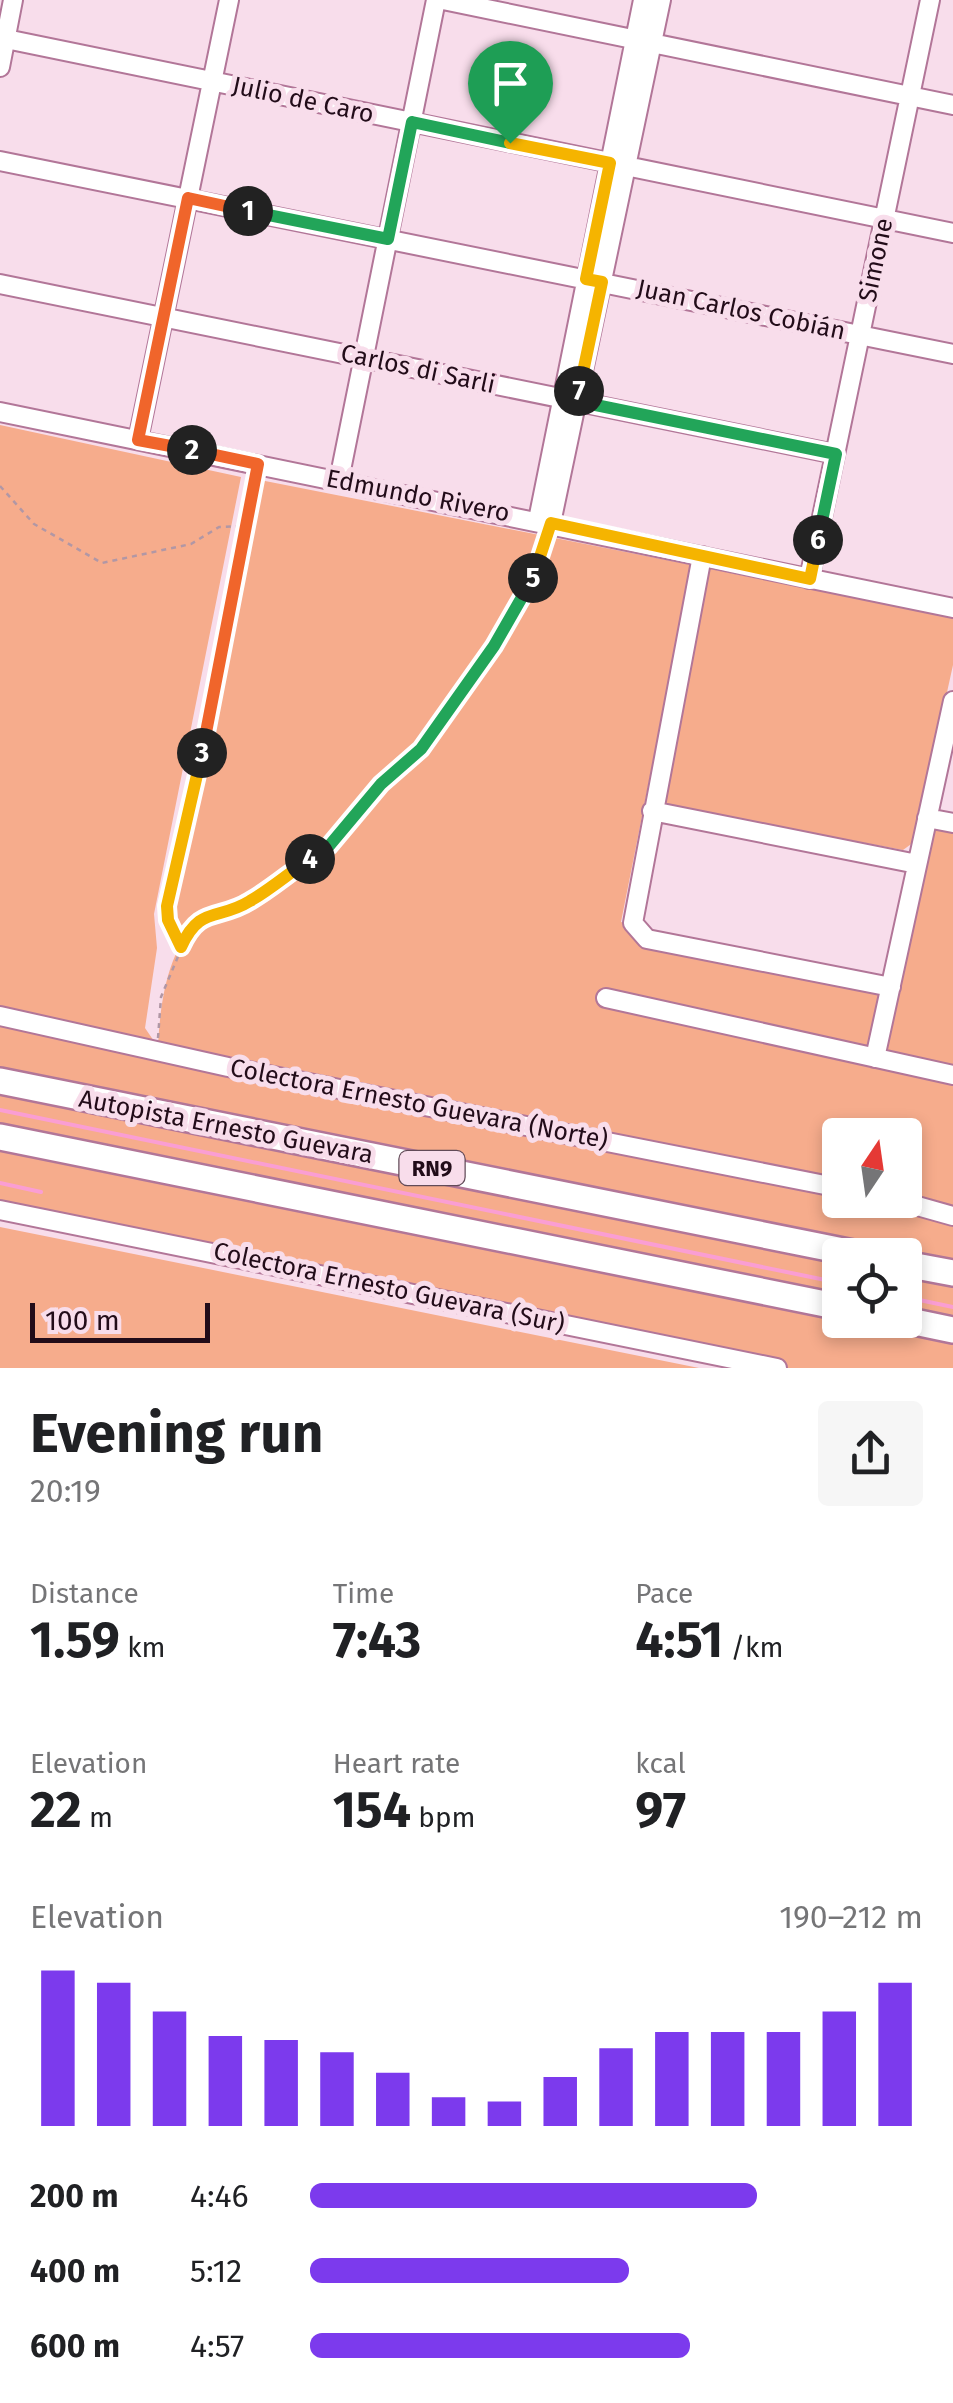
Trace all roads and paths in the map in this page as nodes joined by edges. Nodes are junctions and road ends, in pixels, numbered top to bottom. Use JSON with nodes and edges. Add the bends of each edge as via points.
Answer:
{"nodes":[{"id":1,"x":13,"y":0,"type":"edge"},
{"id":2,"x":229,"y":0,"type":"edge"},
{"id":3,"x":439,"y":0,"type":"edge"},
{"id":4,"x":642,"y":0,"type":"edge"},
{"id":5,"x":661,"y":0,"type":"edge"},
{"id":6,"x":930,"y":0,"type":"edge"},
{"id":7,"x":6,"y":39,"type":"junction"},
{"id":8,"x":643,"y":41,"type":"junction"},
{"id":9,"x":0,"y":63,"type":"edge"},
{"id":10,"x":212,"y":82,"type":"junction"},
{"id":11,"x":910,"y":96,"type":"junction"},
{"id":12,"x":953,"y":105,"type":"edge"},
{"id":13,"x":412,"y":122,"type":"junction"},
{"id":14,"x":0,"y":161,"type":"edge"},
{"id":15,"x":618,"y":165,"type":"junction"},
{"id":16,"x":188,"y":198,"type":"junction"},
{"id":17,"x":884,"y":219,"type":"junction"},
{"id":18,"x":953,"y":233,"type":"edge"},
{"id":19,"x":388,"y":239,"type":"junction"},
{"id":20,"x":594,"y":280,"type":"junction"},
{"id":21,"x":0,"y":284,"type":"edge"},
{"id":22,"x":163,"y":317,"type":"junction"},
{"id":23,"x":860,"y":335,"type":"junction"},
{"id":24,"x":953,"y":354,"type":"edge"},
{"id":25,"x":364,"y":358,"type":"junction"},
{"id":26,"x":569,"y":400,"type":"junction"},
{"id":27,"x":0,"y":412,"type":"edge"},
{"id":28,"x":138,"y":440,"type":"junction"},
{"id":29,"x":836,"y":454,"type":"junction"},
{"id":30,"x":258,"y":464,"type":"junction"},
{"id":31,"x":339,"y":480,"type":"junction"},
{"id":32,"x":0,"y":486,"type":"edge"},
{"id":33,"x":544,"y":522,"type":"junction"},
{"id":34,"x":248,"y":526,"type":"junction"},
{"id":35,"x":702,"y":556,"type":"junction"},
{"id":36,"x":810,"y":579,"type":"junction"},
{"id":37,"x":953,"y":608,"type":"edge"},
{"id":38,"x":953,"y":700,"type":"edge"},
{"id":39,"x":652,"y":811,"type":"junction"},
{"id":40,"x":928,"y":818,"type":"junction"},
{"id":41,"x":953,"y":823,"type":"edge"},
{"id":42,"x":918,"y":864,"type":"junction"},
{"id":43,"x":181,"y":947,"type":"junction"},
{"id":44,"x":891,"y":987,"type":"junction"},
{"id":45,"x":606,"y":998,"type":"dead end"},
{"id":46,"x":0,"y":1016,"type":"edge"},
{"id":47,"x":159,"y":1049,"type":"junction"},
{"id":48,"x":876,"y":1058,"type":"junction"},
{"id":49,"x":953,"y":1075,"type":"edge"},
{"id":50,"x":0,"y":1082,"type":"edge"},
{"id":51,"x":4,"y":1138,"type":"edge"},
{"id":52,"x":822,"y":1184,"type":"edge"},
{"id":53,"x":922,"y":1207,"type":"edge"},
{"id":54,"x":0,"y":1210,"type":"edge"},
{"id":55,"x":953,"y":1216,"type":"edge"},
{"id":56,"x":822,"y":1247,"type":"edge"},
{"id":57,"x":922,"y":1267,"type":"edge"},
{"id":58,"x":953,"y":1273,"type":"edge"},
{"id":59,"x":822,"y":1303,"type":"edge"},
{"id":60,"x":922,"y":1324,"type":"edge"},
{"id":61,"x":953,"y":1330,"type":"edge"},
{"id":62,"x":777,"y":1368,"type":"edge"}],
"edges":[{"from":1,"to":7,"type":"street"},
{"from":2,"to":10,"type":"street"},
{"from":3,"to":8,"type":"street"},
{"from":3,"to":13,"type":"street"},
{"from":4,"to":8,"type":"street"},
{"from":5,"to":8,"type":"street"},
{"from":6,"to":11,"type":"street","name":"Simone"},
{"from":7,"to":9,"type":"street"},
{"from":7,"to":10,"type":"street","name":"Julio de Caro"},
{"from":8,"to":11,"type":"street"},
{"from":8,"to":15,"type":"street"},
{"from":10,"to":13,"type":"street","name":"Julio de Caro"},
{"from":10,"to":16,"type":"street"},
{"from":11,"to":12,"type":"street"},
{"from":11,"to":17,"type":"street","name":"Simone"},
{"from":13,"to":15,"type":"street","name":"Julio de Caro"},
{"from":13,"to":19,"type":"street"},
{"from":14,"to":16,"type":"street","name":"Juan Carlos Cobián"},
{"from":15,"to":17,"type":"street","name":"Julio de Caro"},
{"from":15,"to":20,"type":"street"},
{"from":16,"to":19,"type":"street","name":"Juan Carlos Cobián"},
{"from":16,"to":22,"type":"street"},
{"from":17,"to":18,"type":"street","name":"Julio de Caro"},
{"from":17,"to":23,"type":"street","name":"Simone"},
{"from":19,"to":20,"type":"street","name":"Juan Carlos Cobián"},
{"from":19,"to":25,"type":"street"},
{"from":20,"to":23,"type":"street","name":"Juan Carlos Cobián"},
{"from":20,"to":26,"type":"street"},
{"from":21,"to":22,"type":"street","name":"Carlos di Sarli"},
{"from":22,"to":25,"type":"street","name":"Carlos di Sarli"},
{"from":22,"to":28,"type":"street"},
{"from":23,"to":24,"type":"street","name":"Juan Carlos Cobián"},
{"from":23,"to":29,"type":"street","name":"Simone"},
{"from":25,"to":26,"type":"street","name":"Carlos di Sarli"},
{"from":25,"to":31,"type":"street"},
{"from":26,"to":29,"type":"street","name":"Carlos di Sarli"},
{"from":26,"to":33,"type":"street"},
{"from":27,"to":28,"type":"street","name":"Edmundo Rivero"},
{"from":28,"to":30,"type":"street","name":"Edmundo Rivero"},
{"from":29,"to":36,"type":"street","name":"Simone"},
{"from":30,"to":31,"type":"street","name":"Edmundo Rivero"},
{"from":30,"to":34,"type":"path"},
{"from":31,"to":33,"type":"street","name":"Edmundo Rivero"},
{"from":32,"to":34,"type":"path","via":[[34,524],[102,563],[192,544],[220,527]]},
{"from":33,"to":35,"type":"street","name":"Edmundo Rivero"},
{"from":33,"to":43,"type":"path","via":[[528,588],[421,749],[329,846],[244,905],[205,915]]},
{"from":34,"to":43,"type":"path","via":[[167,906]]},
{"from":35,"to":36,"type":"street","name":"Edmundo Rivero"},
{"from":35,"to":39,"type":"street"},
{"from":36,"to":37,"type":"street","name":"Edmundo Rivero"},
{"from":38,"to":40,"type":"street"},
{"from":39,"to":42,"type":"street"},
{"from":39,"to":44,"type":"street","via":[[636,931],[648,939]]},
{"from":40,"to":41,"type":"street"},
{"from":40,"to":42,"type":"street"},
{"from":42,"to":44,"type":"street"},
{"from":43,"to":47,"type":"path","via":[[161,997]]},
{"from":44,"to":48,"type":"street"},
{"from":45,"to":48,"type":"street"},
{"from":46,"to":47,"type":"street","name":"Colectora Ernesto Guevara (Norte)"},
{"from":47,"to":52,"type":"street","name":"Colectora Ernesto Guevara (Norte)"},
{"from":48,"to":49,"type":"street"},
{"from":50,"to":56,"type":"highway","name":"Autopista Ernesto Guevara","number":"RN9"},
{"from":51,"to":59,"type":"highway","number":"RN9"},
{"from":53,"to":55,"type":"street"},
{"from":54,"to":62,"type":"street","name":"Colectora Ernesto Guevara (Sur)"},
{"from":57,"to":58,"type":"highway"},
{"from":60,"to":61,"type":"highway"}]}
